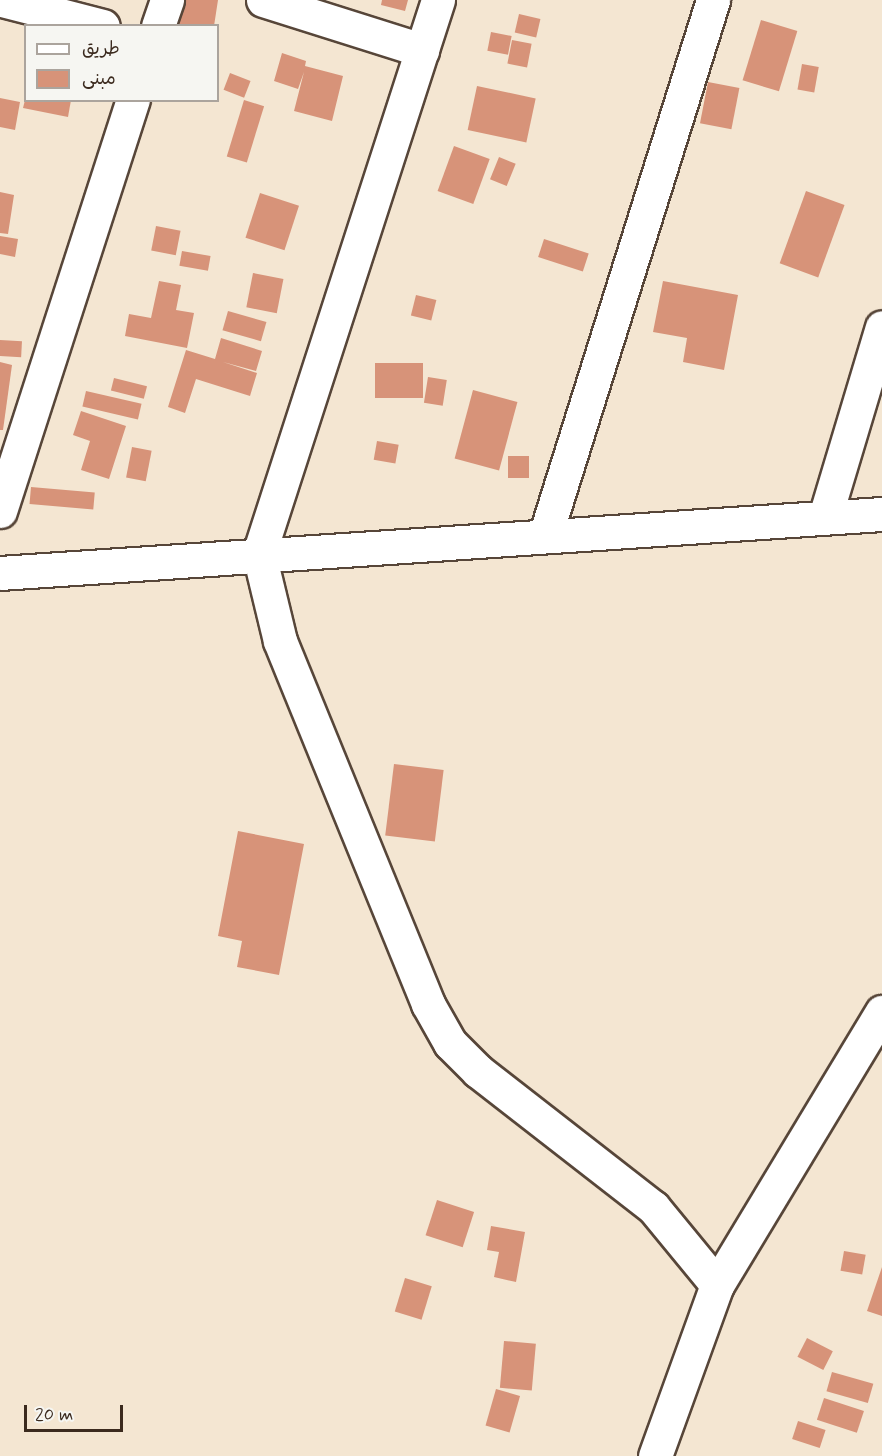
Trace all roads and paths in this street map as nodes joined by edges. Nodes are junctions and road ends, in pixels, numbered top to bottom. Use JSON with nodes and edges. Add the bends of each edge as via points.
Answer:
{"nodes":[{"id":1,"x":2,"y":0,"type":"edge"},
{"id":2,"x":167,"y":0,"type":"edge"},
{"id":3,"x":263,"y":0,"type":"edge"},
{"id":4,"x":438,"y":0,"type":"edge"},
{"id":5,"x":713,"y":0,"type":"edge"},
{"id":6,"x":95,"y":24,"type":"edge"},
{"id":7,"x":159,"y":24,"type":"edge"},
{"id":8,"x":422,"y":50,"type":"junction"},
{"id":9,"x":133,"y":102,"type":"edge"},
{"id":10,"x":882,"y":327,"type":"edge"},
{"id":11,"x":0,"y":511,"type":"edge"},
{"id":12,"x":882,"y":514,"type":"edge"},
{"id":13,"x":825,"y":517,"type":"junction"},
{"id":14,"x":546,"y":533,"type":"junction"},
{"id":15,"x":260,"y":554,"type":"junction"},
{"id":16,"x":0,"y":573,"type":"edge"},
{"id":17,"x":882,"y":1012,"type":"edge"},
{"id":18,"x":717,"y":1285,"type":"junction"},
{"id":19,"x":655,"y":1456,"type":"edge"}],
"edges":[{"from":1,"to":6,"type":"street"},
{"from":2,"to":7,"type":"street"},
{"from":3,"to":8,"type":"street"},
{"from":4,"to":8,"type":"street"},
{"from":5,"to":14,"type":"street"},
{"from":8,"to":15,"type":"street"},
{"from":9,"to":11,"type":"street"},
{"from":10,"to":13,"type":"street"},
{"from":12,"to":13,"type":"street"},
{"from":13,"to":14,"type":"street"},
{"from":14,"to":15,"type":"street"},
{"from":15,"to":16,"type":"street"},
{"from":15,"to":18,"type":"street","via":[[280,641],[428,1004],[450,1043],[478,1071],[653,1207]]},
{"from":17,"to":18,"type":"street"},
{"from":18,"to":19,"type":"street"}]}
